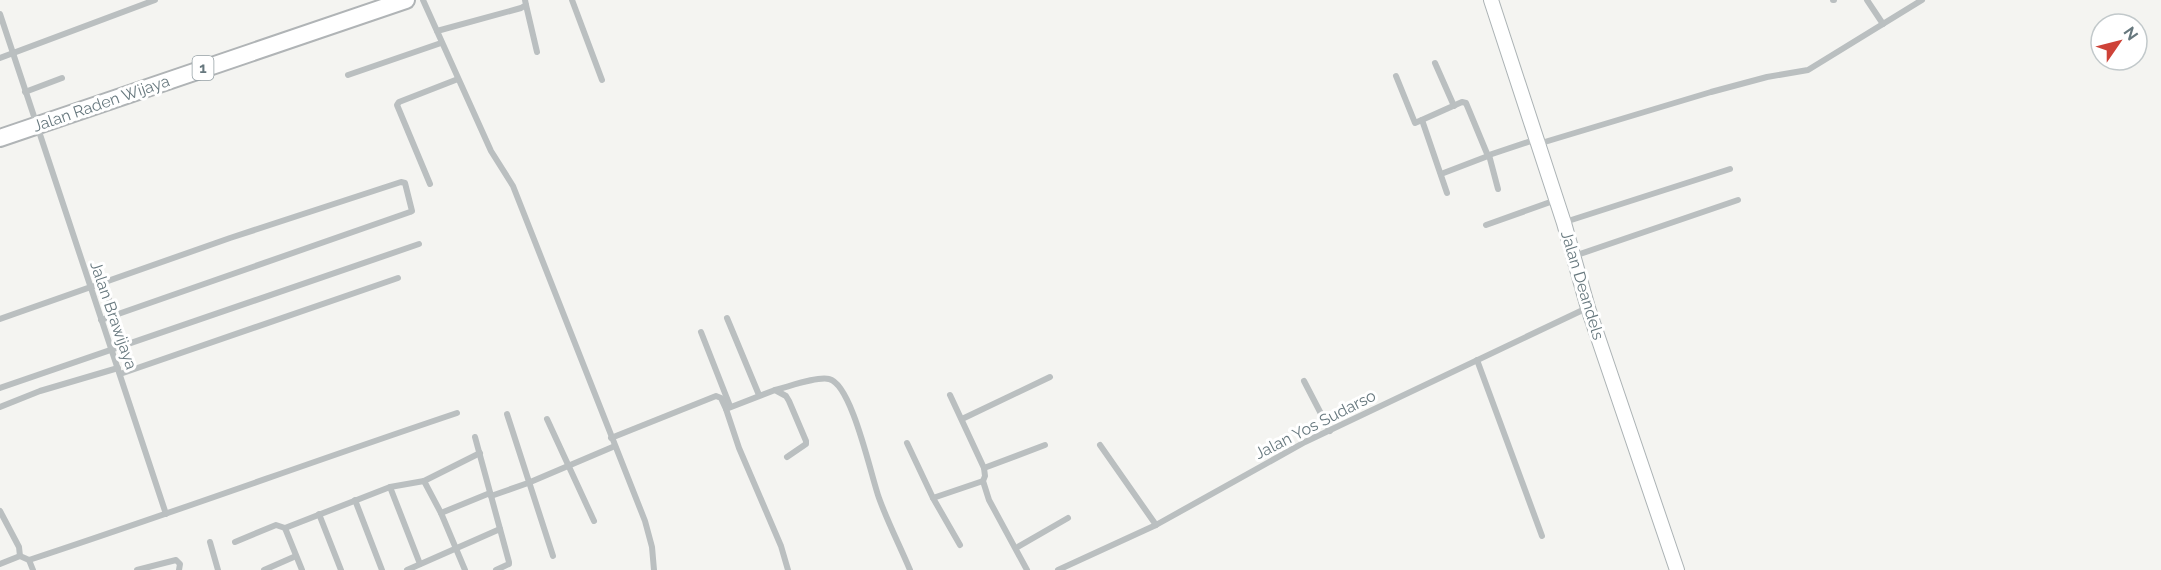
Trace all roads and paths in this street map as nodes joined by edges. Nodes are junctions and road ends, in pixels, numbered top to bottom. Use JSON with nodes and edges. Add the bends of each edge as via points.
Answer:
{"nodes":[{"id":1,"x":155,"y":0,"type":"edge"},
{"id":2,"x":406,"y":0,"type":"edge"},
{"id":3,"x":423,"y":0,"type":"edge"},
{"id":4,"x":572,"y":0,"type":"edge"},
{"id":5,"x":1491,"y":0,"type":"edge"},
{"id":6,"x":1867,"y":0,"type":"edge"},
{"id":7,"x":1922,"y":0,"type":"edge"},
{"id":8,"x":384,"y":3,"type":"edge"},
{"id":9,"x":525,"y":3,"type":"edge"},
{"id":10,"x":1,"y":16,"type":"edge"},
{"id":11,"x":1882,"y":24,"type":"junction"},
{"id":12,"x":437,"y":31,"type":"junction"},
{"id":13,"x":441,"y":43,"type":"junction"},
{"id":14,"x":537,"y":52,"type":"dead end"},
{"id":15,"x":13,"y":54,"type":"junction"},
{"id":16,"x":0,"y":58,"type":"edge"},
{"id":17,"x":1435,"y":63,"type":"dead end"},
{"id":18,"x":348,"y":75,"type":"dead end"},
{"id":19,"x":1396,"y":76,"type":"dead end"},
{"id":20,"x":62,"y":78,"type":"dead end"},
{"id":21,"x":458,"y":79,"type":"junction"},
{"id":22,"x":602,"y":80,"type":"dead end"},
{"id":23,"x":25,"y":92,"type":"junction"},
{"id":24,"x":1454,"y":106,"type":"junction"},
{"id":25,"x":1422,"y":120,"type":"junction"},
{"id":26,"x":35,"y":125,"type":"junction"},
{"id":27,"x":0,"y":138,"type":"edge"},
{"id":28,"x":1538,"y":142,"type":"junction"},
{"id":29,"x":1489,"y":156,"type":"junction"},
{"id":30,"x":1731,"y":170,"type":"dead end"},
{"id":31,"x":1441,"y":174,"type":"junction"},
{"id":32,"x":430,"y":184,"type":"dead end"},
{"id":33,"x":1498,"y":189,"type":"dead end"},
{"id":34,"x":1447,"y":193,"type":"dead end"},
{"id":35,"x":1556,"y":200,"type":"junction"},
{"id":36,"x":1738,"y":200,"type":"dead end"},
{"id":37,"x":1564,"y":223,"type":"junction"},
{"id":38,"x":1486,"y":225,"type":"dead end"},
{"id":39,"x":419,"y":244,"type":"dead end"},
{"id":40,"x":1574,"y":256,"type":"junction"},
{"id":41,"x":398,"y":278,"type":"dead end"},
{"id":42,"x":104,"y":283,"type":"junction"},
{"id":43,"x":90,"y":287,"type":"junction"},
{"id":44,"x":1588,"y":308,"type":"junction"},
{"id":45,"x":114,"y":316,"type":"junction"},
{"id":46,"x":727,"y":318,"type":"dead end"},
{"id":47,"x":0,"y":319,"type":"edge"},
{"id":48,"x":101,"y":320,"type":"junction"},
{"id":49,"x":701,"y":332,"type":"dead end"},
{"id":50,"x":111,"y":349,"type":"junction"},
{"id":51,"x":1477,"y":360,"type":"junction"},
{"id":52,"x":119,"y":371,"type":"junction"},
{"id":53,"x":1050,"y":377,"type":"dead end"},
{"id":54,"x":1304,"y":381,"type":"dead end"},
{"id":55,"x":0,"y":388,"type":"edge"},
{"id":56,"x":775,"y":390,"type":"junction"},
{"id":57,"x":759,"y":395,"type":"junction"},
{"id":58,"x":950,"y":395,"type":"dead end"},
{"id":59,"x":0,"y":407,"type":"edge"},
{"id":60,"x":728,"y":407,"type":"junction"},
{"id":61,"x":457,"y":413,"type":"dead end"},
{"id":62,"x":507,"y":414,"type":"dead end"},
{"id":63,"x":547,"y":419,"type":"dead end"},
{"id":64,"x":962,"y":419,"type":"junction"},
{"id":65,"x":1330,"y":431,"type":"junction"},
{"id":66,"x":476,"y":437,"type":"dead end"},
{"id":67,"x":611,"y":438,"type":"junction"},
{"id":68,"x":907,"y":443,"type":"dead end"},
{"id":69,"x":1100,"y":444,"type":"dead end"},
{"id":70,"x":615,"y":446,"type":"junction"},
{"id":71,"x":1045,"y":446,"type":"dead end"},
{"id":72,"x":480,"y":453,"type":"junction"},
{"id":73,"x":787,"y":457,"type":"dead end"},
{"id":74,"x":569,"y":465,"type":"junction"},
{"id":75,"x":984,"y":468,"type":"junction"},
{"id":76,"x":424,"y":481,"type":"junction"},
{"id":77,"x":983,"y":481,"type":"junction"},
{"id":78,"x":528,"y":483,"type":"junction"},
{"id":79,"x":390,"y":487,"type":"junction"},
{"id":80,"x":491,"y":495,"type":"junction"},
{"id":81,"x":933,"y":498,"type":"junction"},
{"id":82,"x":355,"y":500,"type":"junction"},
{"id":83,"x":0,"y":512,"type":"edge"},
{"id":84,"x":441,"y":513,"type":"junction"},
{"id":85,"x":166,"y":514,"type":"junction"},
{"id":86,"x":319,"y":514,"type":"junction"},
{"id":87,"x":1068,"y":518,"type":"dead end"},
{"id":88,"x":594,"y":521,"type":"dead end"},
{"id":89,"x":1156,"y":525,"type":"junction"},
{"id":90,"x":285,"y":528,"type":"junction"},
{"id":91,"x":500,"y":529,"type":"junction"},
{"id":92,"x":1542,"y":536,"type":"dead end"},
{"id":93,"x":210,"y":542,"type":"dead end"},
{"id":94,"x":236,"y":542,"type":"dead end"},
{"id":95,"x":960,"y":545,"type":"dead end"},
{"id":96,"x":1016,"y":548,"type":"junction"},
{"id":97,"x":455,"y":549,"type":"junction"},
{"id":98,"x":20,"y":555,"type":"junction"},
{"id":99,"x":296,"y":556,"type":"junction"},
{"id":100,"x":553,"y":556,"type":"dead end"},
{"id":101,"x":29,"y":560,"type":"junction"},
{"id":102,"x":0,"y":564,"type":"edge"},
{"id":103,"x":420,"y":564,"type":"junction"},
{"id":104,"x":510,"y":567,"type":"edge"},
{"id":105,"x":33,"y":570,"type":"edge"},
{"id":106,"x":137,"y":570,"type":"edge"},
{"id":107,"x":179,"y":570,"type":"edge"},
{"id":108,"x":218,"y":570,"type":"edge"},
{"id":109,"x":264,"y":570,"type":"edge"},
{"id":110,"x":302,"y":570,"type":"edge"},
{"id":111,"x":340,"y":570,"type":"edge"},
{"id":112,"x":382,"y":570,"type":"edge"},
{"id":113,"x":407,"y":570,"type":"edge"},
{"id":114,"x":465,"y":570,"type":"edge"},
{"id":115,"x":496,"y":570,"type":"edge"},
{"id":116,"x":654,"y":570,"type":"edge"},
{"id":117,"x":788,"y":570,"type":"edge"},
{"id":118,"x":910,"y":570,"type":"edge"},
{"id":119,"x":1027,"y":570,"type":"edge"},
{"id":120,"x":1058,"y":570,"type":"edge"},
{"id":121,"x":1677,"y":570,"type":"edge"}],
"edges":[{"from":1,"to":15,"type":"street"},
{"from":2,"to":8,"type":"highway","name":"Jalan Raden Wijaya","number":"1"},
{"from":3,"to":12,"type":"street"},
{"from":4,"to":22,"type":"street"},
{"from":5,"to":28,"type":"street","name":"Jalan Deandels"},
{"from":6,"to":11,"type":"street"},
{"from":7,"to":11,"type":"street"},
{"from":8,"to":26,"type":"highway","name":"Jalan Raden Wijaya","number":"1"},
{"from":9,"to":12,"type":"street","via":[[496,16]]},
{"from":9,"to":14,"type":"street"},
{"from":10,"to":15,"type":"street","name":"Jalan Brawijaya"},
{"from":11,"to":28,"type":"street","via":[[1808,70],[1767,77]]},
{"from":12,"to":13,"type":"street"},
{"from":13,"to":18,"type":"street"},
{"from":13,"to":21,"type":"street"},
{"from":15,"to":16,"type":"street"},
{"from":15,"to":23,"type":"street","name":"Jalan Brawijaya"},
{"from":17,"to":24,"type":"street"},
{"from":19,"to":25,"type":"street","via":[[1413,120]]},
{"from":20,"to":23,"type":"street"},
{"from":21,"to":32,"type":"street","via":[[397,105]]},
{"from":21,"to":67,"type":"street","via":[[490,149],[513,186]]},
{"from":23,"to":26,"type":"street","name":"Jalan Brawijaya"},
{"from":24,"to":25,"type":"street"},
{"from":24,"to":29,"type":"street","via":[[1466,103]]},
{"from":25,"to":31,"type":"street"},
{"from":26,"to":27,"type":"highway","name":"Jalan Raden Wijaya","number":"1"},
{"from":26,"to":43,"type":"street","name":"Jalan Brawijaya"},
{"from":28,"to":29,"type":"street"},
{"from":28,"to":35,"type":"street","name":"Jalan Deandels"},
{"from":29,"to":31,"type":"street"},
{"from":29,"to":33,"type":"street"},
{"from":30,"to":37,"type":"street"},
{"from":31,"to":34,"type":"street"},
{"from":35,"to":37,"type":"street","name":"Jalan Deandels"},
{"from":35,"to":38,"type":"street"},
{"from":36,"to":40,"type":"street"},
{"from":37,"to":40,"type":"street","name":"Jalan Deandels"},
{"from":39,"to":50,"type":"street"},
{"from":40,"to":44,"type":"street","name":"Jalan Deandels"},
{"from":41,"to":52,"type":"street"},
{"from":42,"to":43,"type":"street"},
{"from":42,"to":45,"type":"street"},
{"from":42,"to":45,"type":"street","via":[[405,183],[410,212]]},
{"from":43,"to":47,"type":"street"},
{"from":43,"to":48,"type":"street","name":"Jalan Brawijaya"},
{"from":44,"to":51,"type":"street","name":"Jalan Yos Sudarso"},
{"from":44,"to":121,"type":"street","name":"Jalan Deandels"},
{"from":45,"to":48,"type":"street"},
{"from":46,"to":57,"type":"street"},
{"from":48,"to":50,"type":"street","name":"Jalan Brawijaya"},
{"from":49,"to":60,"type":"street"},
{"from":50,"to":52,"type":"street","name":"Jalan Brawijaya"},
{"from":50,"to":55,"type":"street"},
{"from":51,"to":65,"type":"street","name":"Jalan Yos Sudarso"},
{"from":51,"to":92,"type":"street"},
{"from":52,"to":59,"type":"street","via":[[40,391]]},
{"from":52,"to":85,"type":"street","name":"Jalan Brawijaya"},
{"from":53,"to":64,"type":"street"},
{"from":54,"to":65,"type":"street"},
{"from":56,"to":57,"type":"street"},
{"from":56,"to":73,"type":"street","via":[[786,396],[806,441]]},
{"from":56,"to":118,"type":"street","via":[[828,378],[840,385],[865,445],[880,500]]},
{"from":57,"to":60,"type":"street"},
{"from":58,"to":64,"type":"street"},
{"from":60,"to":67,"type":"street","via":[[716,396]]},
{"from":60,"to":117,"type":"street","via":[[739,448]]},
{"from":61,"to":85,"type":"street"},
{"from":62,"to":78,"type":"street"},
{"from":63,"to":74,"type":"street"},
{"from":64,"to":75,"type":"street"},
{"from":65,"to":89,"type":"street","name":"Jalan Yos Sudarso"},
{"from":66,"to":72,"type":"street"},
{"from":67,"to":70,"type":"street"},
{"from":68,"to":81,"type":"street"},
{"from":69,"to":89,"type":"street"},
{"from":70,"to":74,"type":"street"},
{"from":70,"to":116,"type":"street","via":[[645,521]]},
{"from":71,"to":75,"type":"street"},
{"from":72,"to":76,"type":"street"},
{"from":72,"to":80,"type":"street"},
{"from":74,"to":78,"type":"street"},
{"from":74,"to":88,"type":"street"},
{"from":75,"to":77,"type":"street"},
{"from":76,"to":79,"type":"street"},
{"from":76,"to":84,"type":"street"},
{"from":77,"to":81,"type":"street"},
{"from":77,"to":96,"type":"street","via":[[989,500]]},
{"from":78,"to":80,"type":"street"},
{"from":78,"to":100,"type":"street"},
{"from":79,"to":82,"type":"street"},
{"from":79,"to":103,"type":"street"},
{"from":80,"to":84,"type":"street"},
{"from":80,"to":91,"type":"street"},
{"from":81,"to":95,"type":"street"},
{"from":82,"to":86,"type":"street"},
{"from":82,"to":112,"type":"street"},
{"from":83,"to":98,"type":"street"},
{"from":84,"to":97,"type":"street"},
{"from":85,"to":101,"type":"street"},
{"from":86,"to":90,"type":"street"},
{"from":86,"to":111,"type":"street"},
{"from":87,"to":96,"type":"street"},
{"from":89,"to":120,"type":"street","name":"Jalan Yos Sudarso"},
{"from":90,"to":94,"type":"street","via":[[276,525]]},
{"from":90,"to":99,"type":"street"},
{"from":91,"to":97,"type":"street"},
{"from":91,"to":104,"type":"street"},
{"from":93,"to":108,"type":"street"},
{"from":96,"to":119,"type":"street"},
{"from":97,"to":103,"type":"street"},
{"from":97,"to":114,"type":"street"},
{"from":98,"to":101,"type":"street"},
{"from":98,"to":102,"type":"street"},
{"from":99,"to":109,"type":"street"},
{"from":99,"to":110,"type":"street"},
{"from":101,"to":105,"type":"street"},
{"from":103,"to":113,"type":"street"},
{"from":104,"to":115,"type":"street"},
{"from":106,"to":107,"type":"street","via":[[176,560]]}]}
